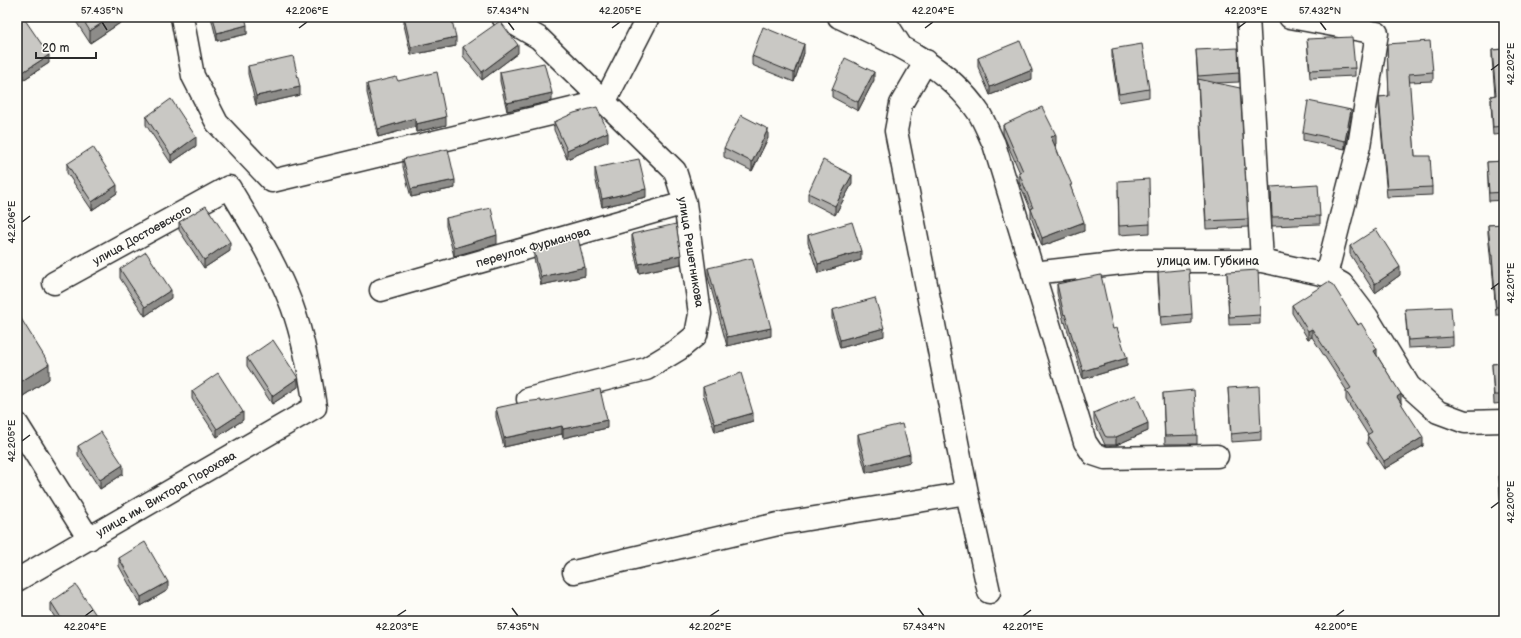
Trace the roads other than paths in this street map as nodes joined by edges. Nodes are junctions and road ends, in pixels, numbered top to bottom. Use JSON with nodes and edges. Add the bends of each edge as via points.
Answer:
{"nodes":[{"id":1,"x":182,"y":17,"type":"edge"},
{"id":2,"x":504,"y":17,"type":"edge"},
{"id":3,"x":648,"y":17,"type":"edge"},
{"id":4,"x":839,"y":17,"type":"edge"},
{"id":5,"x":882,"y":17,"type":"edge"},
{"id":6,"x":1248,"y":17,"type":"edge"},
{"id":7,"x":1290,"y":17,"type":"edge"},
{"id":8,"x":900,"y":45,"type":"junction"},
{"id":9,"x":926,"y":60,"type":"junction"},
{"id":10,"x":605,"y":101,"type":"junction"},
{"id":11,"x":685,"y":204,"type":"junction"},
{"id":12,"x":1262,"y":261,"type":"junction"},
{"id":13,"x":1033,"y":273,"type":"junction"},
{"id":14,"x":1326,"y":275,"type":"junction"},
{"id":15,"x":54,"y":283,"type":"dead end"},
{"id":16,"x":381,"y":290,"type":"dead end"},
{"id":17,"x":528,"y":399,"type":"dead end"},
{"id":18,"x":315,"y":408,"type":"joint"},
{"id":19,"x":1504,"y":421,"type":"edge"},
{"id":20,"x":17,"y":424,"type":"edge"},
{"id":21,"x":1218,"y":456,"type":"dead end"},
{"id":22,"x":967,"y":493,"type":"junction"},
{"id":23,"x":89,"y":538,"type":"junction"},
{"id":24,"x":574,"y":572,"type":"dead end"},
{"id":25,"x":17,"y":580,"type":"edge"},
{"id":26,"x":989,"y":592,"type":"dead end"}],
"edges":[{"from":1,"to":10,"type":"street","via":[[193,76],[218,123],[272,181]]},
{"from":2,"to":10,"type":"street","name":"улица Решетникова","via":[[539,38]]},
{"from":3,"to":10,"type":"street"},
{"from":4,"to":8,"type":"street"},
{"from":5,"to":8,"type":"street"},
{"from":6,"to":12,"type":"street"},
{"from":7,"to":14,"type":"street","via":[[1377,33],[1359,146]]},
{"from":8,"to":9,"type":"street"},
{"from":9,"to":13,"type":"street","via":[[960,91],[979,114],[994,144]]},
{"from":9,"to":22,"type":"street","via":[[901,104],[896,131]]},
{"from":10,"to":11,"type":"street","name":"улица Решетникова","via":[[675,171]]},
{"from":11,"to":16,"type":"street","name":"переулок Фурманова"},
{"from":11,"to":17,"type":"street","name":"улица Решетникова","via":[[700,314],[696,335],[679,349],[646,369]]},
{"from":12,"to":13,"type":"street","name":"улица им. Губкина","via":[[1140,261]]},
{"from":12,"to":14,"type":"street","name":"улица им. Губкина"},
{"from":13,"to":21,"type":"street","via":[[1085,442],[1093,454],[1106,458]]},
{"from":14,"to":19,"type":"street","name":"улица им. Губкина","via":[[1342,284],[1367,317],[1409,386],[1438,412],[1465,422]]},
{"from":15,"to":18,"type":"street","name":"улица Достоевского","via":[[229,187],[258,234],[292,306],[310,370]]},
{"from":18,"to":23,"type":"street","name":"улица им. Виктора Порохова"},
{"from":20,"to":23,"type":"street"},
{"from":22,"to":24,"type":"street","via":[[778,524]]},
{"from":22,"to":26,"type":"street"},
{"from":23,"to":25,"type":"street","name":"улица им. Виктора Порохова"}]}
